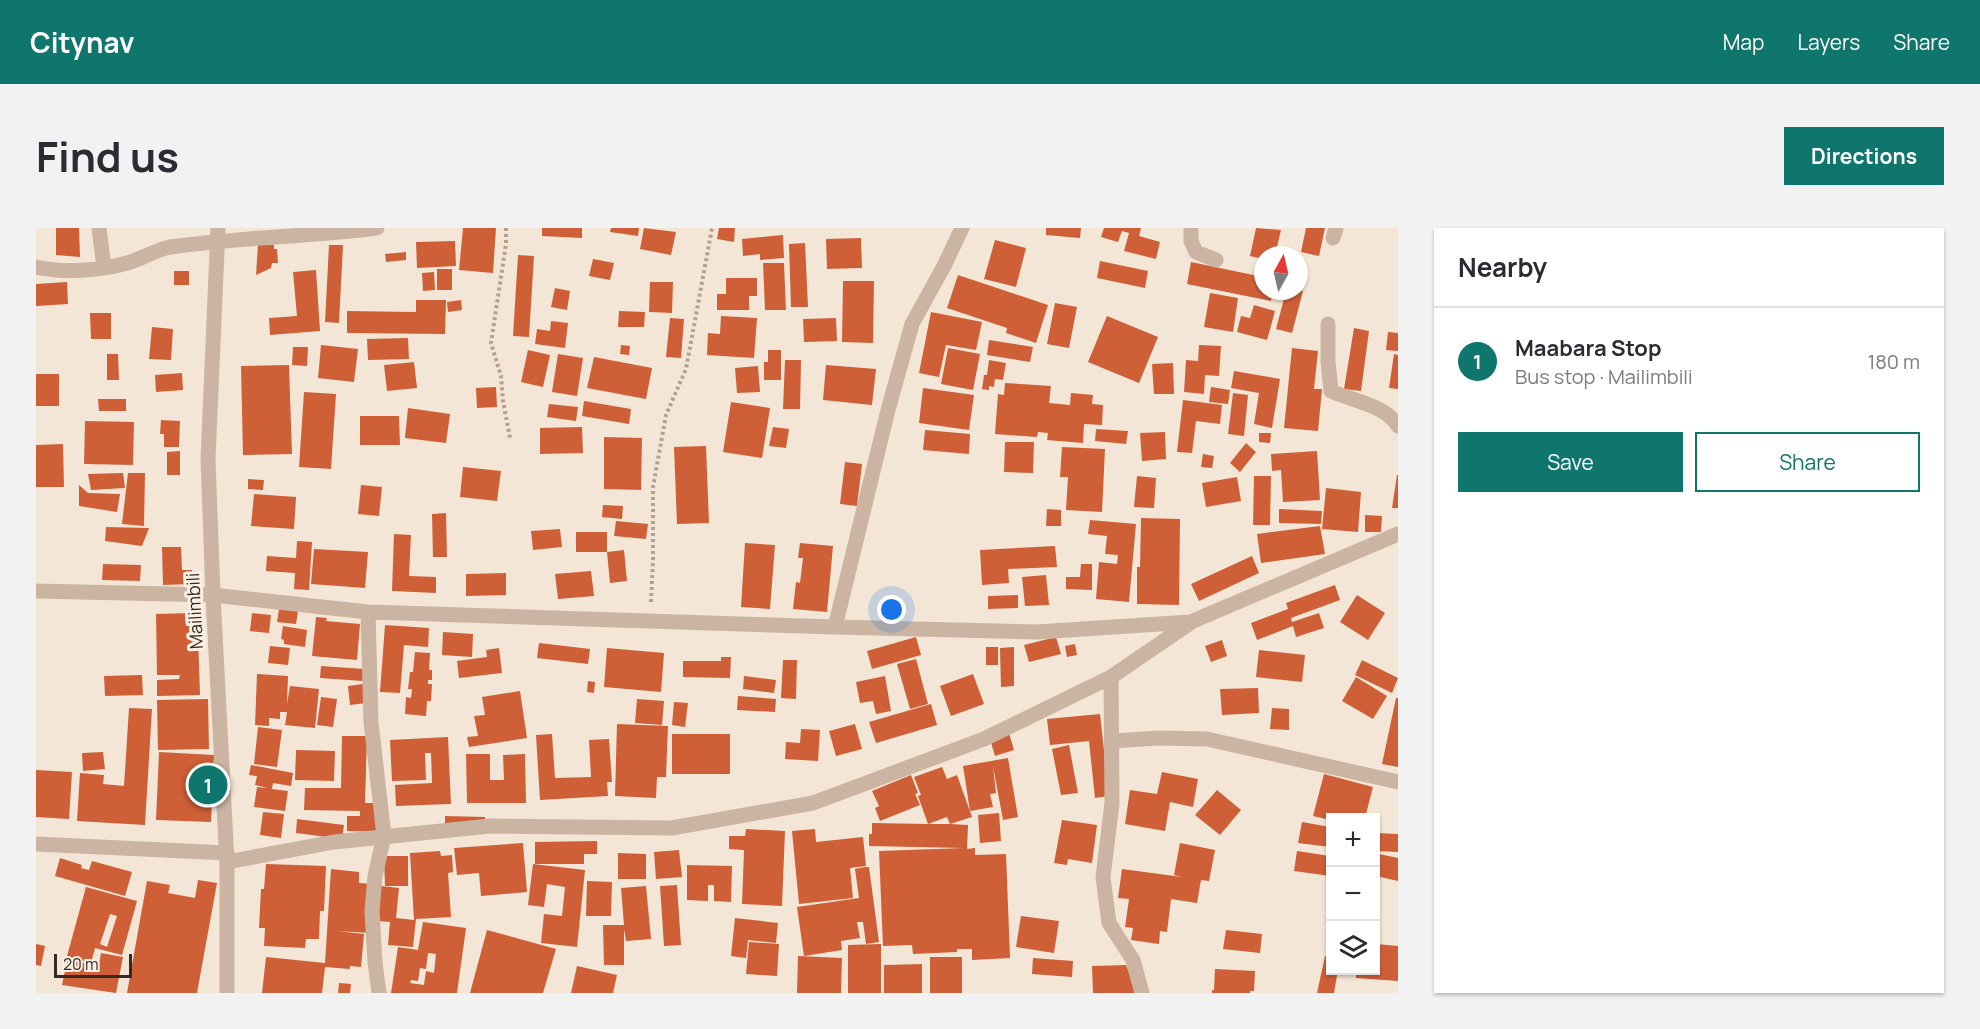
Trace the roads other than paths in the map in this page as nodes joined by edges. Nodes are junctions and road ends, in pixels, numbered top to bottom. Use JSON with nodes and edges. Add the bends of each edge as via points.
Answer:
{"nodes":[{"id":1,"x":99,"y":228,"type":"edge"},
{"id":2,"x":377,"y":228,"type":"edge"},
{"id":3,"x":962,"y":228,"type":"edge"},
{"id":4,"x":1191,"y":228,"type":"edge"},
{"id":5,"x":218,"y":235,"type":"edge"},
{"id":6,"x":1216,"y":260,"type":"dead end"},
{"id":7,"x":36,"y":267,"type":"edge"},
{"id":8,"x":104,"y":267,"type":"junction"},
{"id":9,"x":1328,"y":324,"type":"dead end"},
{"id":10,"x":1398,"y":426,"type":"edge"},
{"id":11,"x":1398,"y":534,"type":"edge"},
{"id":12,"x":36,"y":591,"type":"edge"},
{"id":13,"x":213,"y":595,"type":"junction"},
{"id":14,"x":368,"y":612,"type":"junction"},
{"id":15,"x":1193,"y":621,"type":"junction"},
{"id":16,"x":835,"y":627,"type":"junction"},
{"id":17,"x":1111,"y":677,"type":"junction"},
{"id":18,"x":1113,"y":741,"type":"junction"},
{"id":19,"x":1398,"y":782,"type":"edge"},
{"id":20,"x":384,"y":836,"type":"junction"},
{"id":21,"x":36,"y":844,"type":"edge"},
{"id":22,"x":227,"y":858,"type":"junction"},
{"id":23,"x":227,"y":993,"type":"edge"},
{"id":24,"x":380,"y":993,"type":"edge"},
{"id":25,"x":1142,"y":993,"type":"edge"}],
"edges":[{"from":1,"to":8,"type":"street"},
{"from":2,"to":5,"type":"street"},
{"from":3,"to":16,"type":"street","via":[[912,324]]},
{"from":4,"to":6,"type":"street","via":[[1196,252]]},
{"from":5,"to":8,"type":"street"},
{"from":5,"to":13,"type":"street","name":"Mailimbili","via":[[208,459]]},
{"from":7,"to":8,"type":"street"},
{"from":9,"to":10,"type":"street","via":[[1331,392],[1380,409]]},
{"from":11,"to":15,"type":"street"},
{"from":12,"to":13,"type":"street"},
{"from":13,"to":14,"type":"street"},
{"from":13,"to":22,"type":"street","name":"Mailimbili"},
{"from":14,"to":16,"type":"street"},
{"from":14,"to":20,"type":"street","via":[[371,722]]},
{"from":15,"to":16,"type":"street","via":[[1037,632]]},
{"from":15,"to":17,"type":"street"},
{"from":17,"to":18,"type":"street"},
{"from":17,"to":20,"type":"street","via":[[984,739],[813,802],[672,828],[490,826]]},
{"from":18,"to":19,"type":"street","via":[[1207,739]]},
{"from":18,"to":25,"type":"street","via":[[1112,803],[1102,877],[1110,923],[1133,960]]},
{"from":20,"to":22,"type":"street"},
{"from":20,"to":24,"type":"street","via":[[372,910]]},
{"from":21,"to":22,"type":"street"},
{"from":22,"to":23,"type":"street","name":"Mailimbili"}]}
